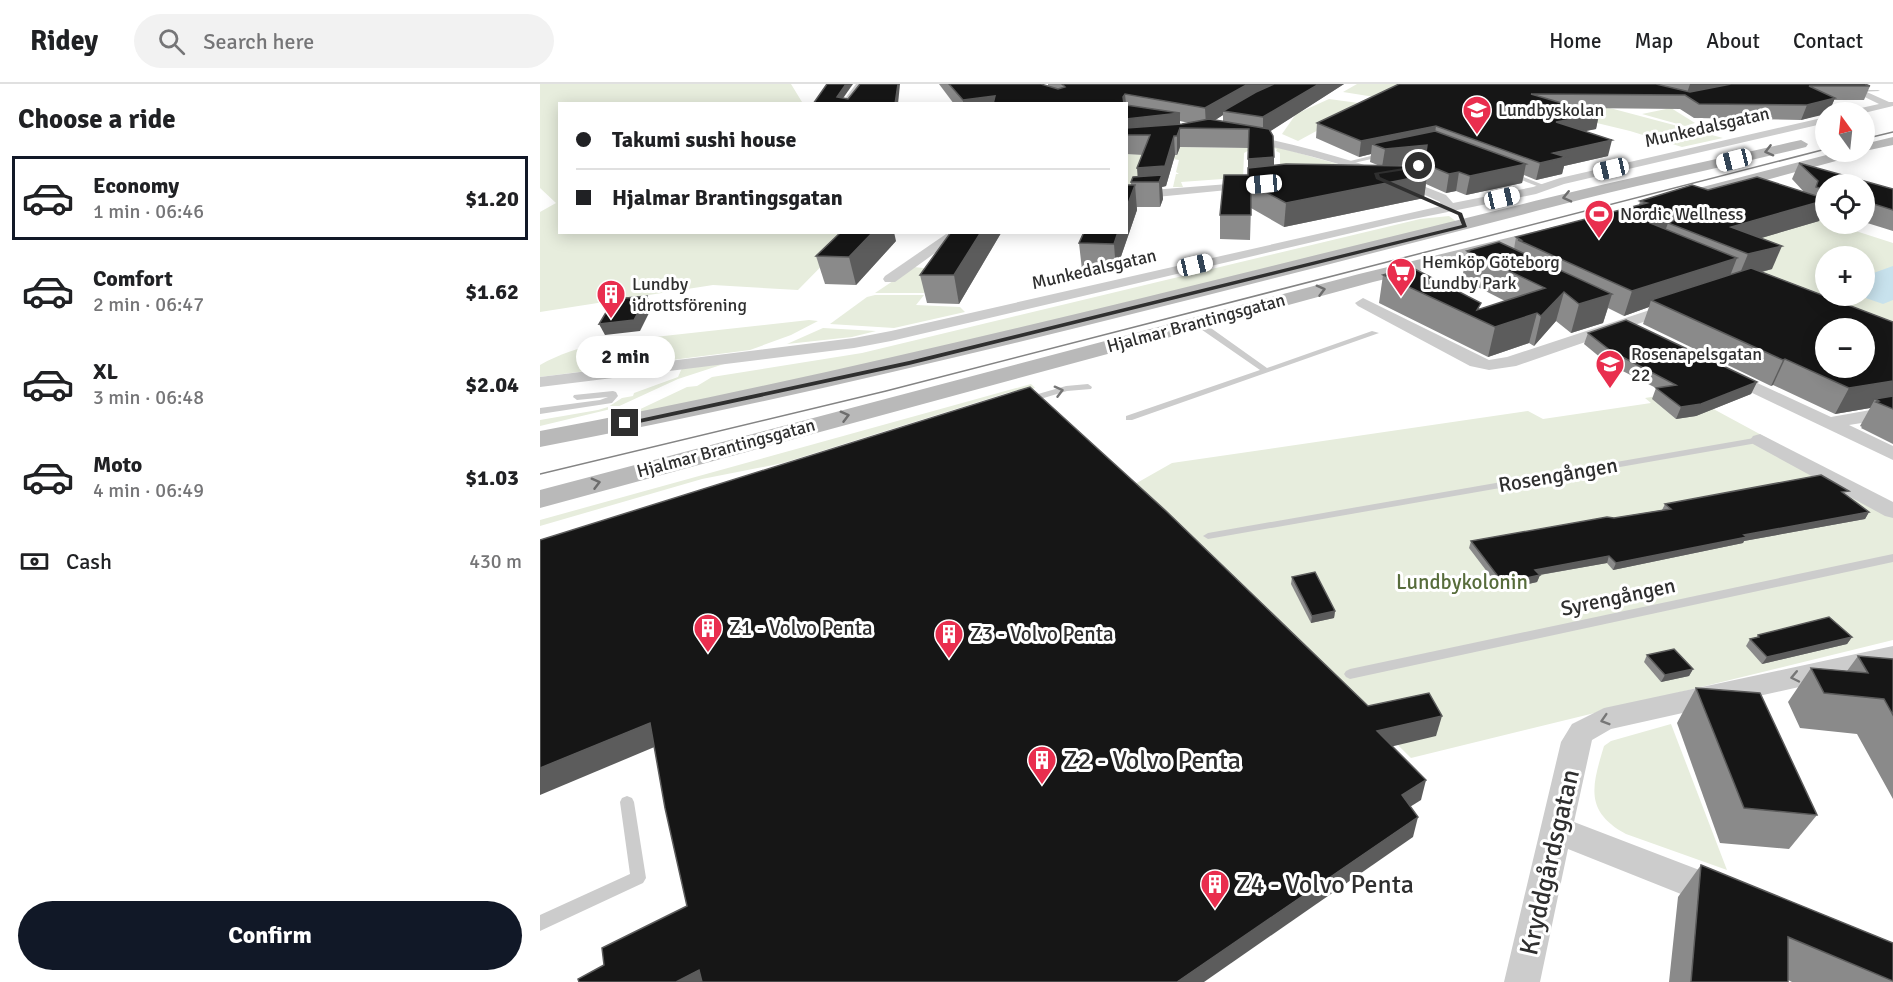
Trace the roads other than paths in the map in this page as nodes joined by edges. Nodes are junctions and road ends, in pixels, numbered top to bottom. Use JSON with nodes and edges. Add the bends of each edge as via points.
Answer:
{"nodes":[{"id":1,"x":860,"y":84,"type":"edge"},
{"id":2,"x":1842,"y":84,"type":"edge"},
{"id":3,"x":1858,"y":91,"type":"junction"},
{"id":4,"x":1878,"y":91,"type":"dead end"},
{"id":5,"x":846,"y":102,"type":"edge"},
{"id":6,"x":1891,"y":105,"type":"edge"},
{"id":7,"x":1875,"y":108,"type":"edge"},
{"id":8,"x":1815,"y":123,"type":"edge"},
{"id":9,"x":1230,"y":135,"type":"edge"},
{"id":10,"x":1814,"y":140,"type":"dead end"},
{"id":11,"x":1893,"y":141,"type":"edge"},
{"id":12,"x":1875,"y":145,"type":"edge"},
{"id":13,"x":1388,"y":154,"type":"edge"},
{"id":14,"x":1348,"y":162,"type":"junction"},
{"id":15,"x":1816,"y":162,"type":"edge"},
{"id":16,"x":1403,"y":169,"type":"edge"},
{"id":17,"x":1500,"y":170,"type":"edge"},
{"id":18,"x":1376,"y":173,"type":"junction"},
{"id":19,"x":1354,"y":176,"type":"edge"},
{"id":20,"x":1269,"y":184,"type":"edge"},
{"id":21,"x":1545,"y":187,"type":"junction"},
{"id":22,"x":1128,"y":196,"type":"edge"},
{"id":23,"x":1652,"y":207,"type":"edge"},
{"id":24,"x":1458,"y":215,"type":"junction"},
{"id":25,"x":1572,"y":229,"type":"edge"},
{"id":26,"x":955,"y":234,"type":"edge"},
{"id":27,"x":1472,"y":251,"type":"junction"},
{"id":28,"x":1494,"y":261,"type":"edge"},
{"id":29,"x":890,"y":279,"type":"dead end"},
{"id":30,"x":1690,"y":300,"type":"edge"},
{"id":31,"x":1363,"y":303,"type":"dead end"},
{"id":32,"x":1604,"y":314,"type":"edge"},
{"id":33,"x":1198,"y":323,"type":"junction"},
{"id":34,"x":1624,"y":324,"type":"junction"},
{"id":35,"x":1375,"y":333,"type":"dead end"},
{"id":36,"x":1644,"y":334,"type":"edge"},
{"id":37,"x":1717,"y":369,"type":"edge"},
{"id":38,"x":1265,"y":370,"type":"junction"},
{"id":39,"x":540,"y":382,"type":"edge"},
{"id":40,"x":1088,"y":387,"type":"dead end"},
{"id":41,"x":577,"y":397,"type":"dead end"},
{"id":42,"x":1021,"y":402,"type":"edge"},
{"id":43,"x":540,"y":411,"type":"edge"},
{"id":44,"x":1893,"y":412,"type":"edge"},
{"id":45,"x":1130,"y":418,"type":"dead end"},
{"id":46,"x":1830,"y":423,"type":"junction"},
{"id":47,"x":540,"y":439,"type":"edge"},
{"id":48,"x":1760,"y":440,"type":"joint"},
{"id":49,"x":1893,"y":454,"type":"edge"},
{"id":50,"x":540,"y":499,"type":"edge"},
{"id":51,"x":1893,"y":512,"type":"edge"},
{"id":52,"x":1208,"y":536,"type":"dead end"},
{"id":53,"x":1893,"y":558,"type":"edge"},
{"id":54,"x":1893,"y":656,"type":"edge"},
{"id":55,"x":1350,"y":674,"type":"dead end"},
{"id":56,"x":627,"y":802,"type":"dead end"},
{"id":57,"x":1555,"y":829,"type":"junction"},
{"id":58,"x":1740,"y":901,"type":"edge"},
{"id":59,"x":540,"y":923,"type":"edge"},
{"id":60,"x":1522,"y":982,"type":"edge"}],
"edges":[{"from":1,"to":5,"type":"street"},
{"from":2,"to":3,"type":"street"},
{"from":3,"to":4,"type":"lane"},
{"from":3,"to":6,"type":"street"},
{"from":6,"to":7,"type":"street"},
{"from":8,"to":21,"type":"street","name":"Munkedalsgatan"},
{"from":9,"to":14,"type":"street","via":[[1308,149]]},
{"from":10,"to":24,"type":"main road","name":"Hjalmar Brantingsgatan","one_way":true,"via":[[1544,202],[1499,216]]},
{"from":11,"to":12,"type":"main road"},
{"from":13,"to":14,"type":"lane"},
{"from":14,"to":18,"type":"street"},
{"from":15,"to":23,"type":"main road"},
{"from":16,"to":18,"type":"street"},
{"from":17,"to":21,"type":"lane"},
{"from":18,"to":19,"type":"street"},
{"from":18,"to":24,"type":"street","via":[[1378,178]]},
{"from":20,"to":22,"type":"street"},
{"from":21,"to":24,"type":"street","name":"Munkedalsgatan"},
{"from":24,"to":39,"type":"street","name":"Munkedalsgatan","via":[[882,338]]},
{"from":24,"to":47,"type":"main road","name":"Hjalmar Brantingsgatan","via":[[909,363],[667,416]]},
{"from":25,"to":27,"type":"main road","name":"Hjalmar Brantingsgatan"},
{"from":26,"to":29,"type":"street"},
{"from":27,"to":28,"type":"street"},
{"from":33,"to":27,"type":"main road","name":"Hjalmar Brantingsgatan","one_way":true},
{"from":30,"to":34,"type":"street"},
{"from":31,"to":34,"type":"street","via":[[1459,354],[1489,365],[1510,362]]},
{"from":32,"to":34,"type":"street"},
{"from":33,"to":38,"type":"lane"},
{"from":50,"to":33,"type":"main road","name":"Hjalmar Brantingsgatan","one_way":true},
{"from":34,"to":36,"type":"street"},
{"from":35,"to":38,"type":"lane"},
{"from":37,"to":46,"type":"street"},
{"from":38,"to":45,"type":"lane"},
{"from":42,"to":40,"type":"lane","one_way":true},
{"from":41,"to":43,"type":"lane","via":[[614,396],[600,403]]},
{"from":44,"to":46,"type":"street"},
{"from":46,"to":49,"type":"street"},
{"from":48,"to":51,"type":"street","name":"Rosengången"},
{"from":48,"to":52,"type":"lane","name":"Rosengången"},
{"from":53,"to":55,"type":"lane","name":"Syrengången"},
{"from":54,"to":57,"type":"street","name":"Kryddgårdsgatan","one_way":true,"via":[[1604,720],[1582,732],[1576,742]]},
{"from":56,"to":59,"type":"lane","via":[[638,878]]},
{"from":57,"to":58,"type":"street"},
{"from":57,"to":60,"type":"street","name":"Kryddgårdsgatan"}]}
